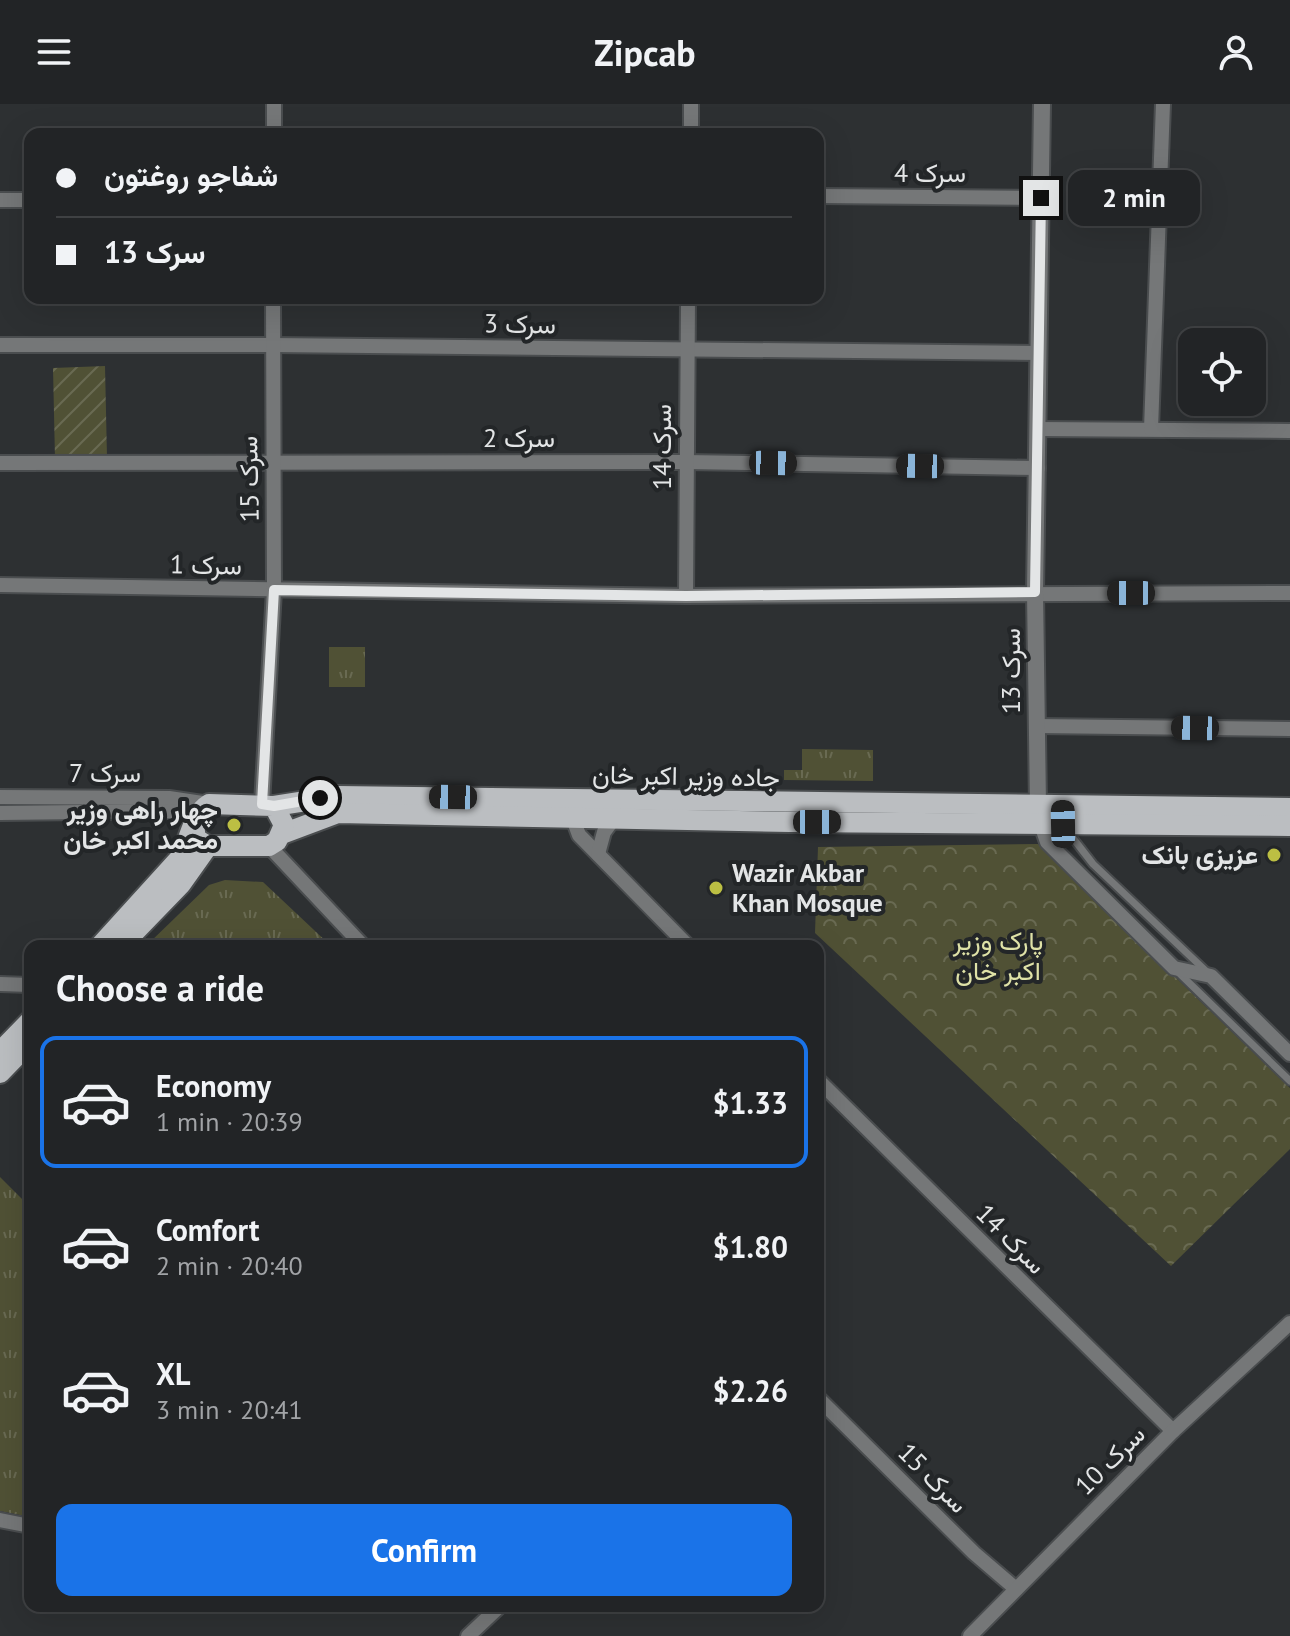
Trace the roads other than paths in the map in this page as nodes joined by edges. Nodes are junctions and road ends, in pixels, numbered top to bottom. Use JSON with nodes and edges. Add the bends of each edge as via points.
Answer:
{"nodes":[{"id":1,"x":274,"y":104,"type":"edge"},
{"id":2,"x":691,"y":104,"type":"edge"},
{"id":3,"x":1042,"y":104,"type":"edge"},
{"id":4,"x":1163,"y":104,"type":"edge"},
{"id":5,"x":274,"y":128,"type":"edge"},
{"id":6,"x":691,"y":128,"type":"edge"},
{"id":7,"x":824,"y":196,"type":"edge"},
{"id":8,"x":1041,"y":198,"type":"junction"},
{"id":9,"x":0,"y":200,"type":"edge"},
{"id":10,"x":24,"y":200,"type":"edge"},
{"id":11,"x":273,"y":304,"type":"edge"},
{"id":12,"x":688,"y":304,"type":"edge"},
{"id":13,"x":0,"y":345,"type":"edge"},
{"id":14,"x":273,"y":345,"type":"junction"},
{"id":15,"x":687,"y":350,"type":"junction"},
{"id":16,"x":1039,"y":353,"type":"junction"},
{"id":17,"x":1038,"y":429,"type":"junction"},
{"id":18,"x":1151,"y":429,"type":"junction"},
{"id":19,"x":1290,"y":431,"type":"edge"},
{"id":20,"x":272,"y":462,"type":"junction"},
{"id":21,"x":685,"y":462,"type":"junction"},
{"id":22,"x":0,"y":463,"type":"edge"},
{"id":23,"x":1038,"y":468,"type":"junction"},
{"id":24,"x":0,"y":585,"type":"edge"},
{"id":25,"x":274,"y":590,"type":"junction"},
{"id":26,"x":1035,"y":592,"type":"junction"},
{"id":27,"x":1290,"y":593,"type":"edge"},
{"id":28,"x":686,"y":596,"type":"junction"},
{"id":29,"x":1036,"y":726,"type":"junction"},
{"id":30,"x":1290,"y":729,"type":"edge"},
{"id":31,"x":0,"y":797,"type":"edge"},
{"id":32,"x":268,"y":805,"type":"junction"},
{"id":33,"x":0,"y":813,"type":"edge"},
{"id":34,"x":200,"y":815,"type":"junction"},
{"id":35,"x":1039,"y":815,"type":"junction"},
{"id":36,"x":1063,"y":815,"type":"junction"},
{"id":37,"x":572,"y":816,"type":"junction"},
{"id":38,"x":615,"y":817,"type":"junction"},
{"id":39,"x":1289,"y":821,"type":"edge"},
{"id":40,"x":276,"y":840,"type":"junction"},
{"id":41,"x":208,"y":846,"type":"junction"},
{"id":42,"x":598,"y":854,"type":"junction"},
{"id":43,"x":105,"y":940,"type":"edge"},
{"id":44,"x":127,"y":940,"type":"edge"},
{"id":45,"x":358,"y":940,"type":"edge"},
{"id":46,"x":682,"y":940,"type":"edge"},
{"id":47,"x":1174,"y":968,"type":"junction"},
{"id":48,"x":1211,"y":976,"type":"junction"},
{"id":49,"x":0,"y":984,"type":"edge"},
{"id":50,"x":24,"y":985,"type":"edge"},
{"id":51,"x":24,"y":1027,"type":"edge"},
{"id":52,"x":24,"y":1048,"type":"edge"},
{"id":53,"x":0,"y":1052,"type":"edge"},
{"id":54,"x":1290,"y":1054,"type":"edge"},
{"id":55,"x":0,"y":1073,"type":"edge"},
{"id":56,"x":1290,"y":1081,"type":"edge"},
{"id":57,"x":824,"y":1086,"type":"edge"},
{"id":58,"x":1290,"y":1323,"type":"edge"},
{"id":59,"x":824,"y":1404,"type":"edge"},
{"id":60,"x":1173,"y":1431,"type":"junction"},
{"id":61,"x":0,"y":1520,"type":"edge"},
{"id":62,"x":24,"y":1525,"type":"edge"},
{"id":63,"x":1016,"y":1589,"type":"junction"},
{"id":64,"x":494,"y":1612,"type":"edge"},
{"id":65,"x":468,"y":1636,"type":"edge"},
{"id":66,"x":970,"y":1636,"type":"edge"}],
"edges":[{"from":1,"to":5,"type":"street"},
{"from":2,"to":6,"type":"street"},
{"from":3,"to":8,"type":"street","name":"سرک 13"},
{"from":4,"to":18,"type":"street"},
{"from":7,"to":8,"type":"street","name":"سرک 4"},
{"from":8,"to":16,"type":"street","name":"سرک 13"},
{"from":9,"to":10,"type":"street"},
{"from":11,"to":14,"type":"street","name":"سرک 15"},
{"from":12,"to":15,"type":"street","name":"سرک 14"},
{"from":13,"to":14,"type":"street","name":"سرک 3"},
{"from":14,"to":15,"type":"street","name":"سرک 3"},
{"from":14,"to":20,"type":"street","name":"سرک 15"},
{"from":15,"to":16,"type":"street","name":"سرک 3"},
{"from":15,"to":21,"type":"street","name":"سرک 14"},
{"from":16,"to":17,"type":"street","name":"سرک 13"},
{"from":17,"to":18,"type":"street"},
{"from":17,"to":23,"type":"street","name":"سرک 13"},
{"from":18,"to":19,"type":"street"},
{"from":20,"to":21,"type":"street","name":"سرک 2"},
{"from":20,"to":22,"type":"street","name":"سرک 2"},
{"from":20,"to":25,"type":"street","name":"سرک 15"},
{"from":21,"to":23,"type":"street","name":"سرک 2"},
{"from":21,"to":28,"type":"street","name":"سرک 14"},
{"from":23,"to":26,"type":"street","name":"سرک 13"},
{"from":24,"to":25,"type":"street","name":"سرک 1"},
{"from":25,"to":28,"type":"street","name":"سرک 1"},
{"from":25,"to":32,"type":"street","name":"سرک 15"},
{"from":26,"to":27,"type":"street","name":"سرک 1"},
{"from":26,"to":28,"type":"street","name":"سرک 1"},
{"from":26,"to":29,"type":"street","name":"سرک 13"},
{"from":29,"to":30,"type":"street"},
{"from":29,"to":35,"type":"street","name":"سرک 13"},
{"from":31,"to":34,"type":"street","name":"سرک 7","via":[[169,798]]},
{"from":32,"to":34,"type":"main road","name":"جاده وزیر اکبر خان"},
{"from":32,"to":35,"type":"main road","name":"جاده وزیر اکبر خان","via":[[338,796]]},
{"from":32,"to":40,"type":"main road","via":[[283,816]]},
{"from":33,"to":34,"type":"street","name":"سرک 7"},
{"from":34,"to":41,"type":"main road","via":[[196,839]]},
{"from":34,"to":43,"type":"main road","via":[[179,859]]},
{"from":35,"to":36,"type":"main road"},
{"from":35,"to":38,"type":"main road"},
{"from":35,"to":47,"type":"street","via":[[1047,842]]},
{"from":36,"to":39,"type":"main road"},
{"from":36,"to":48,"type":"lane","via":[[1093,864]]},
{"from":37,"to":38,"type":"main road"},
{"from":37,"to":40,"type":"main road","via":[[338,813]]},
{"from":37,"to":42,"type":"street","via":[[579,835]]},
{"from":38,"to":42,"type":"street"},
{"from":40,"to":41,"type":"main road"},
{"from":40,"to":45,"type":"street"},
{"from":41,"to":44,"type":"main road","via":[[181,884]]},
{"from":42,"to":46,"type":"street"},
{"from":47,"to":48,"type":"street"},
{"from":47,"to":56,"type":"lane"},
{"from":48,"to":54,"type":"street"},
{"from":49,"to":50,"type":"street"},
{"from":51,"to":53,"type":"main road"},
{"from":52,"to":55,"type":"main road"},
{"from":57,"to":60,"type":"street","name":"سرک 14"},
{"from":58,"to":60,"type":"street","name":"سرک 10"},
{"from":59,"to":63,"type":"street","name":"سرک 15"},
{"from":60,"to":63,"type":"street","name":"سرک 10"},
{"from":61,"to":62,"type":"street"},
{"from":63,"to":66,"type":"street","name":"سرک 10"},
{"from":64,"to":65,"type":"street"}]}
